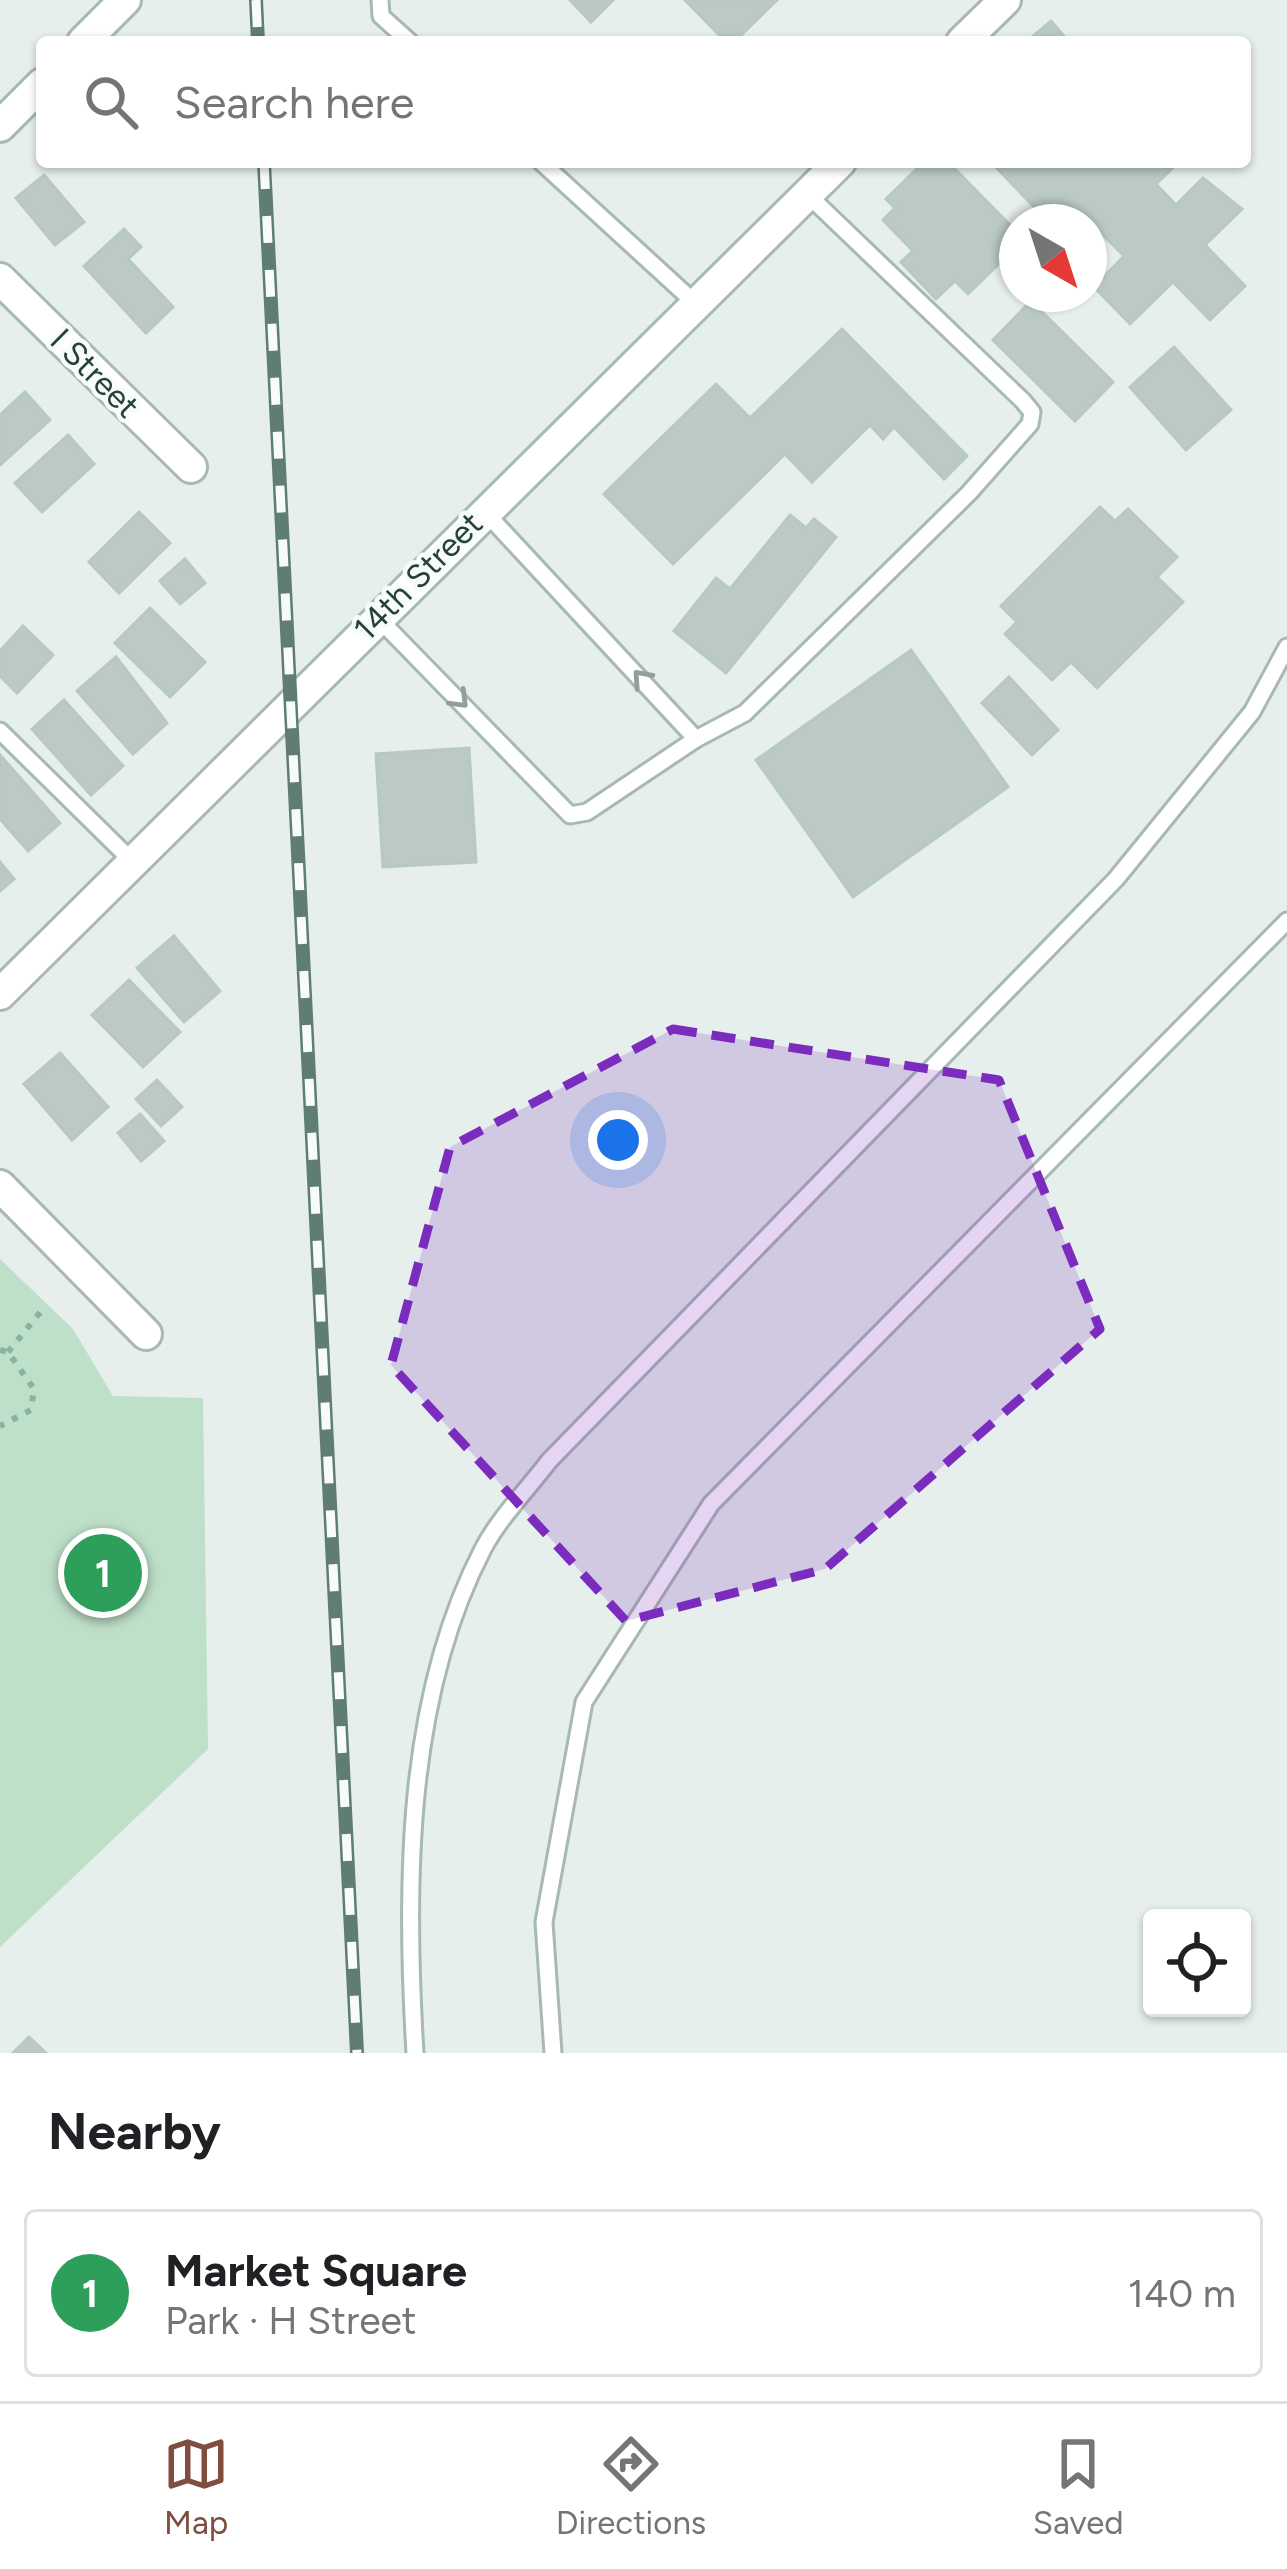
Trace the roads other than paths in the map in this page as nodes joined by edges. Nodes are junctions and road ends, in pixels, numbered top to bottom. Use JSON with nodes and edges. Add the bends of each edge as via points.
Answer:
{"nodes":[{"id":1,"x":125,"y":0,"type":"edge"},
{"id":2,"x":380,"y":0,"type":"edge"},
{"id":3,"x":1005,"y":0,"type":"edge"},
{"id":4,"x":89,"y":36,"type":"edge"},
{"id":5,"x":403,"y":36,"type":"edge"},
{"id":6,"x":968,"y":36,"type":"edge"},
{"id":7,"x":36,"y":90,"type":"edge"},
{"id":8,"x":0,"y":126,"type":"edge"},
{"id":9,"x":548,"y":168,"type":"edge"},
{"id":10,"x":834,"y":168,"type":"edge"},
{"id":11,"x":807,"y":194,"type":"junction"},
{"id":12,"x":0,"y":279,"type":"edge"},
{"id":13,"x":695,"y":303,"type":"junction"},
{"id":14,"x":191,"y":467,"type":"dead end"},
{"id":15,"x":484,"y":511,"type":"junction"},
{"id":16,"x":377,"y":617,"type":"junction"},
{"id":17,"x":1287,"y":646,"type":"edge"},
{"id":18,"x":0,"y":731,"type":"edge"},
{"id":19,"x":696,"y":739,"type":"junction"},
{"id":20,"x":131,"y":860,"type":"junction"},
{"id":21,"x":1287,"y":921,"type":"edge"},
{"id":22,"x":0,"y":994,"type":"edge"},
{"id":23,"x":0,"y":1186,"type":"edge"},
{"id":24,"x":146,"y":1334,"type":"dead end"},
{"id":25,"x":415,"y":2053,"type":"edge"},
{"id":26,"x":553,"y":2053,"type":"edge"}],
"edges":[{"from":1,"to":4,"type":"street"},
{"from":2,"to":5,"type":"lane","via":[[381,16]]},
{"from":3,"to":6,"type":"street"},
{"from":7,"to":8,"type":"street"},
{"from":9,"to":13,"type":"lane"},
{"from":10,"to":11,"type":"street","name":"14th Street"},
{"from":11,"to":13,"type":"street","name":"14th Street"},
{"from":11,"to":19,"type":"lane","via":[[1023,401],[1030,424],[745,713]]},
{"from":12,"to":14,"type":"street","name":"I Street"},
{"from":13,"to":15,"type":"street","name":"14th Street"},
{"from":15,"to":16,"type":"street","name":"14th Street"},
{"from":19,"to":15,"type":"lane","one_way":true},
{"from":16,"to":19,"type":"lane","one_way":true,"via":[[570,815],[587,812]]},
{"from":16,"to":20,"type":"street","name":"14th Street"},
{"from":17,"to":25,"type":"lane","via":[[1252,712],[1116,879],[549,1461],[484,1546],[430,1690],[414,1849]]},
{"from":18,"to":20,"type":"lane"},
{"from":20,"to":22,"type":"street","name":"14th Street"},
{"from":21,"to":26,"type":"lane","via":[[711,1504],[584,1702],[544,1922]]},
{"from":23,"to":24,"type":"street"}]}
